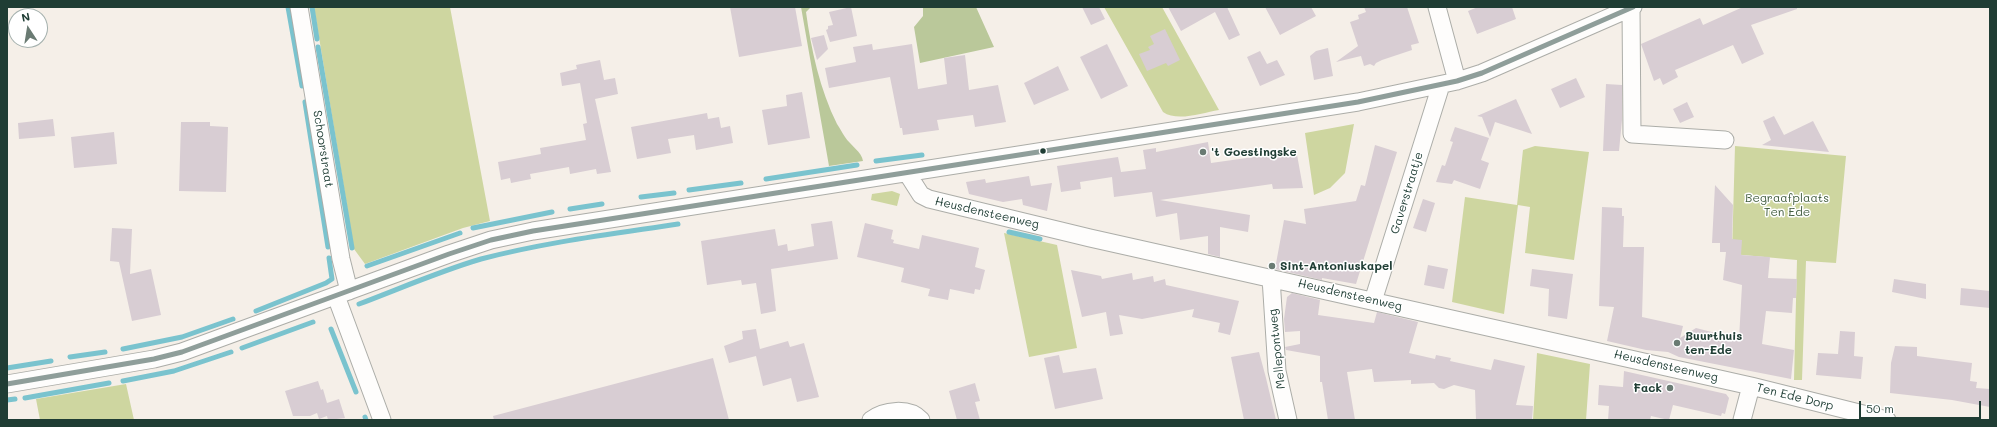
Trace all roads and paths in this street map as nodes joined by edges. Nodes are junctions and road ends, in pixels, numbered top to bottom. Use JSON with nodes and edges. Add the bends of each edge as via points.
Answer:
{"nodes":[{"id":1,"x":299,"y":7,"type":"edge"},
{"id":2,"x":1437,"y":7,"type":"edge"},
{"id":3,"x":1632,"y":8,"type":"edge"},
{"id":4,"x":1448,"y":83,"type":"junction"},
{"id":5,"x":1725,"y":140,"type":"dead end"},
{"id":6,"x":907,"y":173,"type":"junction"},
{"id":7,"x":1271,"y":278,"type":"junction"},
{"id":8,"x":343,"y":293,"type":"junction"},
{"id":9,"x":1373,"y":300,"type":"junction"},
{"id":10,"x":7,"y":384,"type":"edge"},
{"id":11,"x":1751,"y":386,"type":"junction"},
{"id":12,"x":382,"y":420,"type":"edge"},
{"id":13,"x":871,"y":420,"type":"edge"},
{"id":14,"x":921,"y":420,"type":"edge"},
{"id":15,"x":1288,"y":420,"type":"edge"},
{"id":16,"x":1742,"y":420,"type":"edge"},
{"id":17,"x":1887,"y":420,"type":"edge"}],
"edges":[{"from":1,"to":8,"type":"street","name":"Schoorstraat","via":[[341,258]]},
{"from":2,"to":4,"type":"street"},
{"from":3,"to":4,"type":"street","via":[[1482,73]]},
{"from":3,"to":5,"type":"street","via":[[1632,134]]},
{"from":4,"to":6,"type":"street","via":[[1364,101]]},
{"from":4,"to":9,"type":"street","name":"Gaverstraatje"},
{"from":6,"to":7,"type":"street","name":"Heusdensteenweg","via":[[921,195],[929,199]]},
{"from":6,"to":8,"type":"street","via":[[533,231],[484,242]]},
{"from":7,"to":9,"type":"street","name":"Heusdensteenweg"},
{"from":7,"to":15,"type":"street","name":"Mellepontweg","via":[[1277,371]]},
{"from":8,"to":10,"type":"street","via":[[182,352]]},
{"from":8,"to":12,"type":"street","name":"Schoorstraat"},
{"from":9,"to":11,"type":"street","name":"Heusdensteenweg"},
{"from":11,"to":16,"type":"street"},
{"from":11,"to":17,"type":"street","name":"Ten Ede Dorp"},
{"from":13,"to":14,"type":"street","via":[[876,416],[908,411]]}]}
